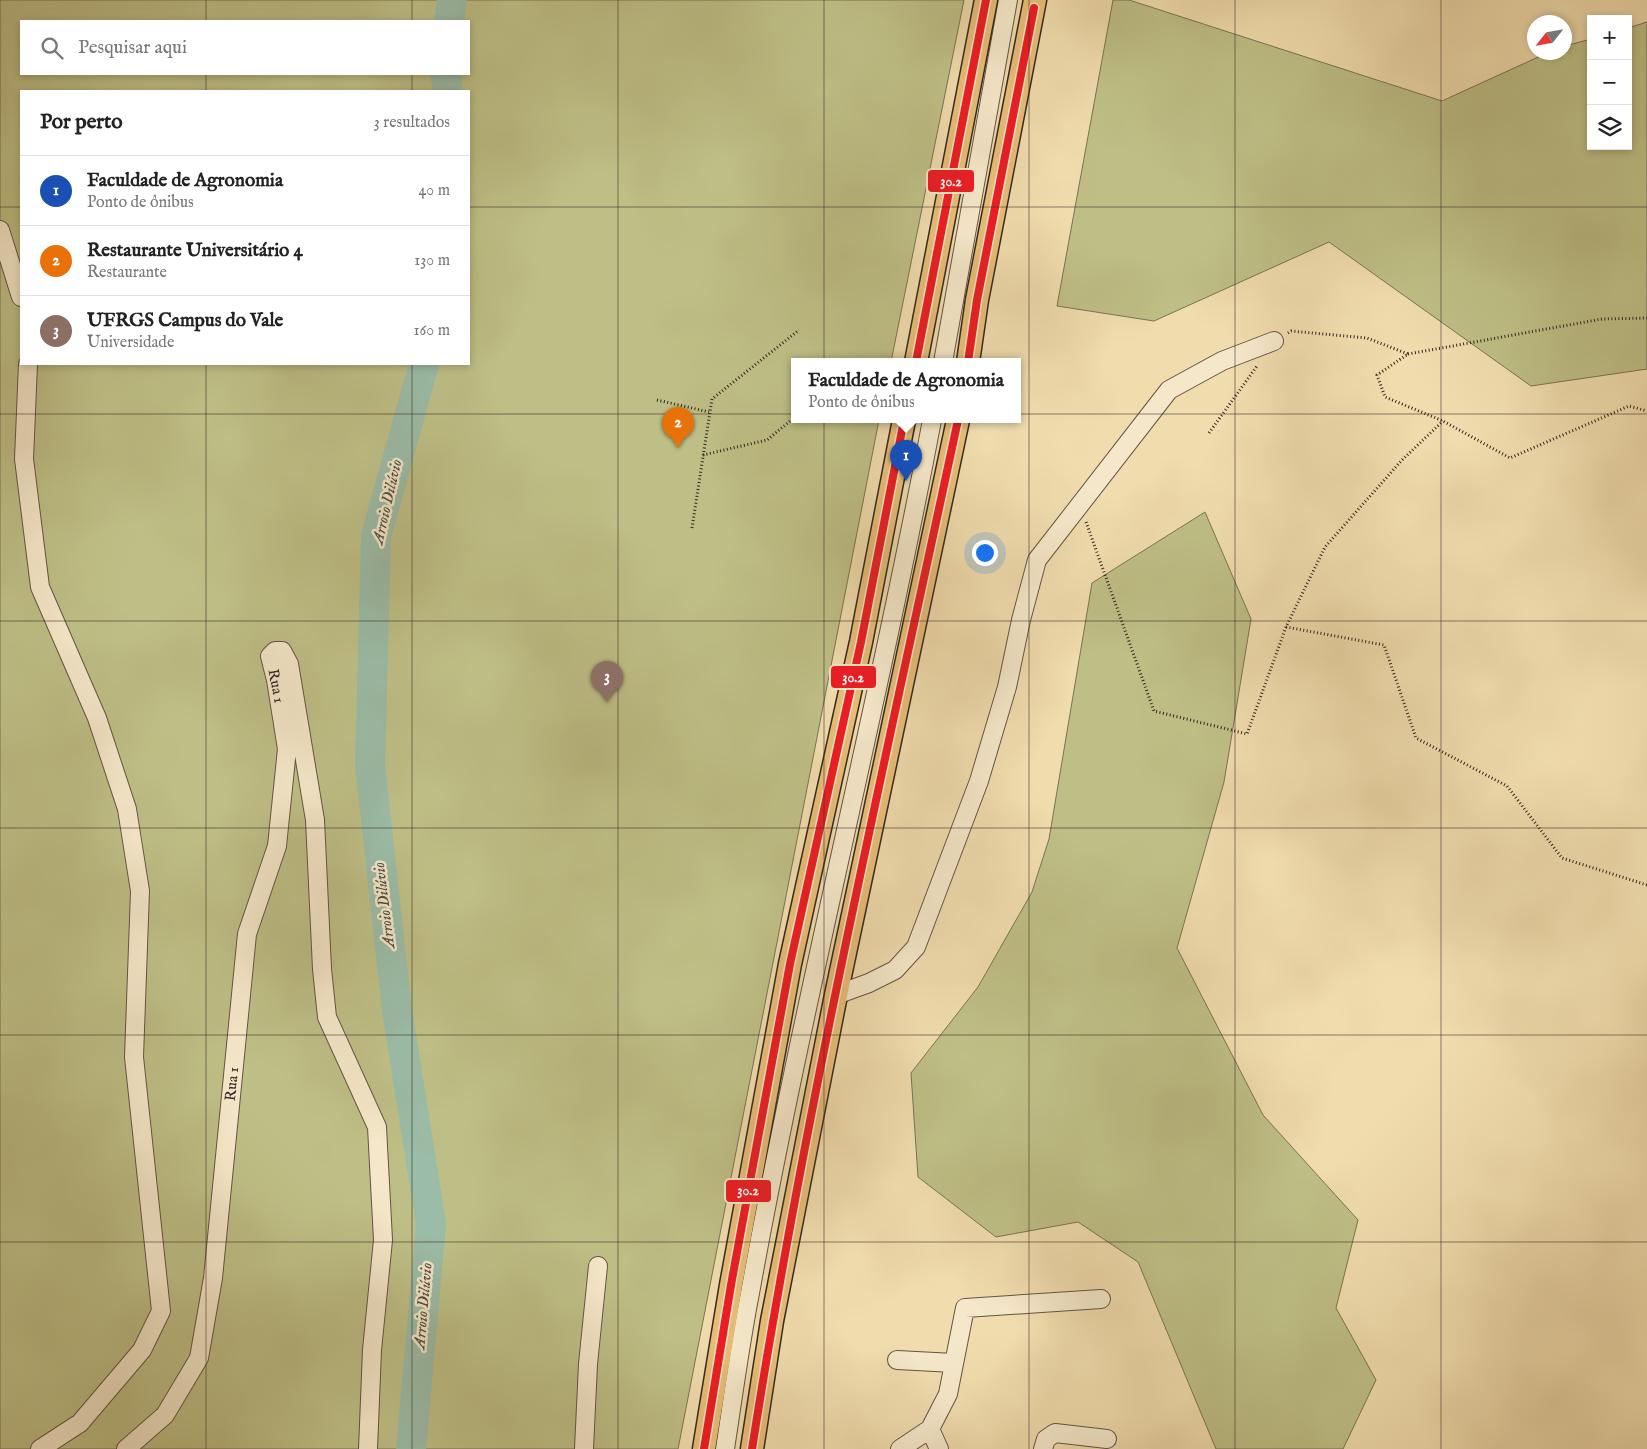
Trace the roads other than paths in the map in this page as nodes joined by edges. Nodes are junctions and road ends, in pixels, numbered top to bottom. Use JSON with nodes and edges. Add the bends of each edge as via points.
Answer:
{"nodes":[{"id":1,"x":986,"y":0,"type":"edge"},
{"id":2,"x":1008,"y":0,"type":"edge"},
{"id":3,"x":1034,"y":4,"type":"edge"},
{"id":4,"x":995,"y":80,"type":"junction"},
{"id":5,"x":956,"y":152,"type":"junction"},
{"id":6,"x":0,"y":230,"type":"edge"},
{"id":7,"x":20,"y":293,"type":"edge"},
{"id":8,"x":1274,"y":341,"type":"road end"},
{"id":9,"x":917,"y":358,"type":"edge"},
{"id":10,"x":944,"y":358,"type":"edge"},
{"id":11,"x":969,"y":358,"type":"edge"},
{"id":12,"x":28,"y":365,"type":"edge"},
{"id":13,"x":903,"y":423,"type":"edge"},
{"id":14,"x":931,"y":423,"type":"edge"},
{"id":15,"x":957,"y":423,"type":"edge"},
{"id":16,"x":836,"y":995,"type":"junction"},
{"id":17,"x":762,"y":1230,"type":"junction"},
{"id":18,"x":789,"y":1236,"type":"junction"},
{"id":19,"x":598,"y":1266,"type":"dead end"},
{"id":20,"x":1101,"y":1299,"type":"dead end"},
{"id":21,"x":897,"y":1360,"type":"dead end"},
{"id":22,"x":954,"y":1363,"type":"junction"},
{"id":23,"x":930,"y":1429,"type":"junction"},
{"id":24,"x":1107,"y":1440,"type":"dead end"},
{"id":25,"x":40,"y":1449,"type":"edge"},
{"id":26,"x":126,"y":1449,"type":"edge"},
{"id":27,"x":368,"y":1449,"type":"edge"},
{"id":28,"x":584,"y":1449,"type":"edge"},
{"id":29,"x":704,"y":1449,"type":"edge"},
{"id":30,"x":725,"y":1449,"type":"edge"},
{"id":31,"x":752,"y":1449,"type":"edge"},
{"id":32,"x":900,"y":1449,"type":"edge"},
{"id":33,"x":939,"y":1449,"type":"edge"},
{"id":34,"x":1043,"y":1449,"type":"edge"}],
"edges":[{"from":1,"to":5,"type":"main road"},
{"from":2,"to":4,"type":"street"},
{"from":3,"to":4,"type":"street"},
{"from":3,"to":11,"type":"main road","via":[[976,300]]},
{"from":4,"to":5,"type":"street"},
{"from":4,"to":10,"type":"street"},
{"from":5,"to":9,"type":"main road"},
{"from":6,"to":7,"type":"street"},
{"from":8,"to":16,"type":"street","via":[[1222,362],[1169,390],[1037,560],[1007,687],[979,781],[916,946],[895,970],[869,984]]},
{"from":12,"to":25,"type":"street","via":[[24,459],[40,587],[103,736],[127,809],[140,891],[134,1057],[161,1311],[142,1350],[80,1423]]},
{"from":13,"to":29,"type":"main road","via":[[861,642],[790,964]]},
{"from":14,"to":17,"type":"street"},
{"from":15,"to":16,"type":"main road"},
{"from":16,"to":18,"type":"main road"},
{"from":17,"to":18,"type":"street"},
{"from":17,"to":30,"type":"street"},
{"from":18,"to":31,"type":"main road"},
{"from":19,"to":28,"type":"street"},
{"from":20,"to":22,"type":"street","via":[[966,1308]]},
{"from":21,"to":22,"type":"street"},
{"from":22,"to":23,"type":"street","via":[[948,1394]]},
{"from":23,"to":32,"type":"street"},
{"from":23,"to":33,"type":"street"},
{"from":24,"to":34,"type":"street","via":[[1054,1434],[1046,1439]]},
{"from":26,"to":27,"type":"street","name":"Rua 1","via":[[165,1415],[199,1358],[213,1278],[247,934],[277,846],[287,749],[270,656],[275,650],[282,651],[290,664],[315,820],[327,1017],[377,1127],[383,1240],[372,1350]]}]}
